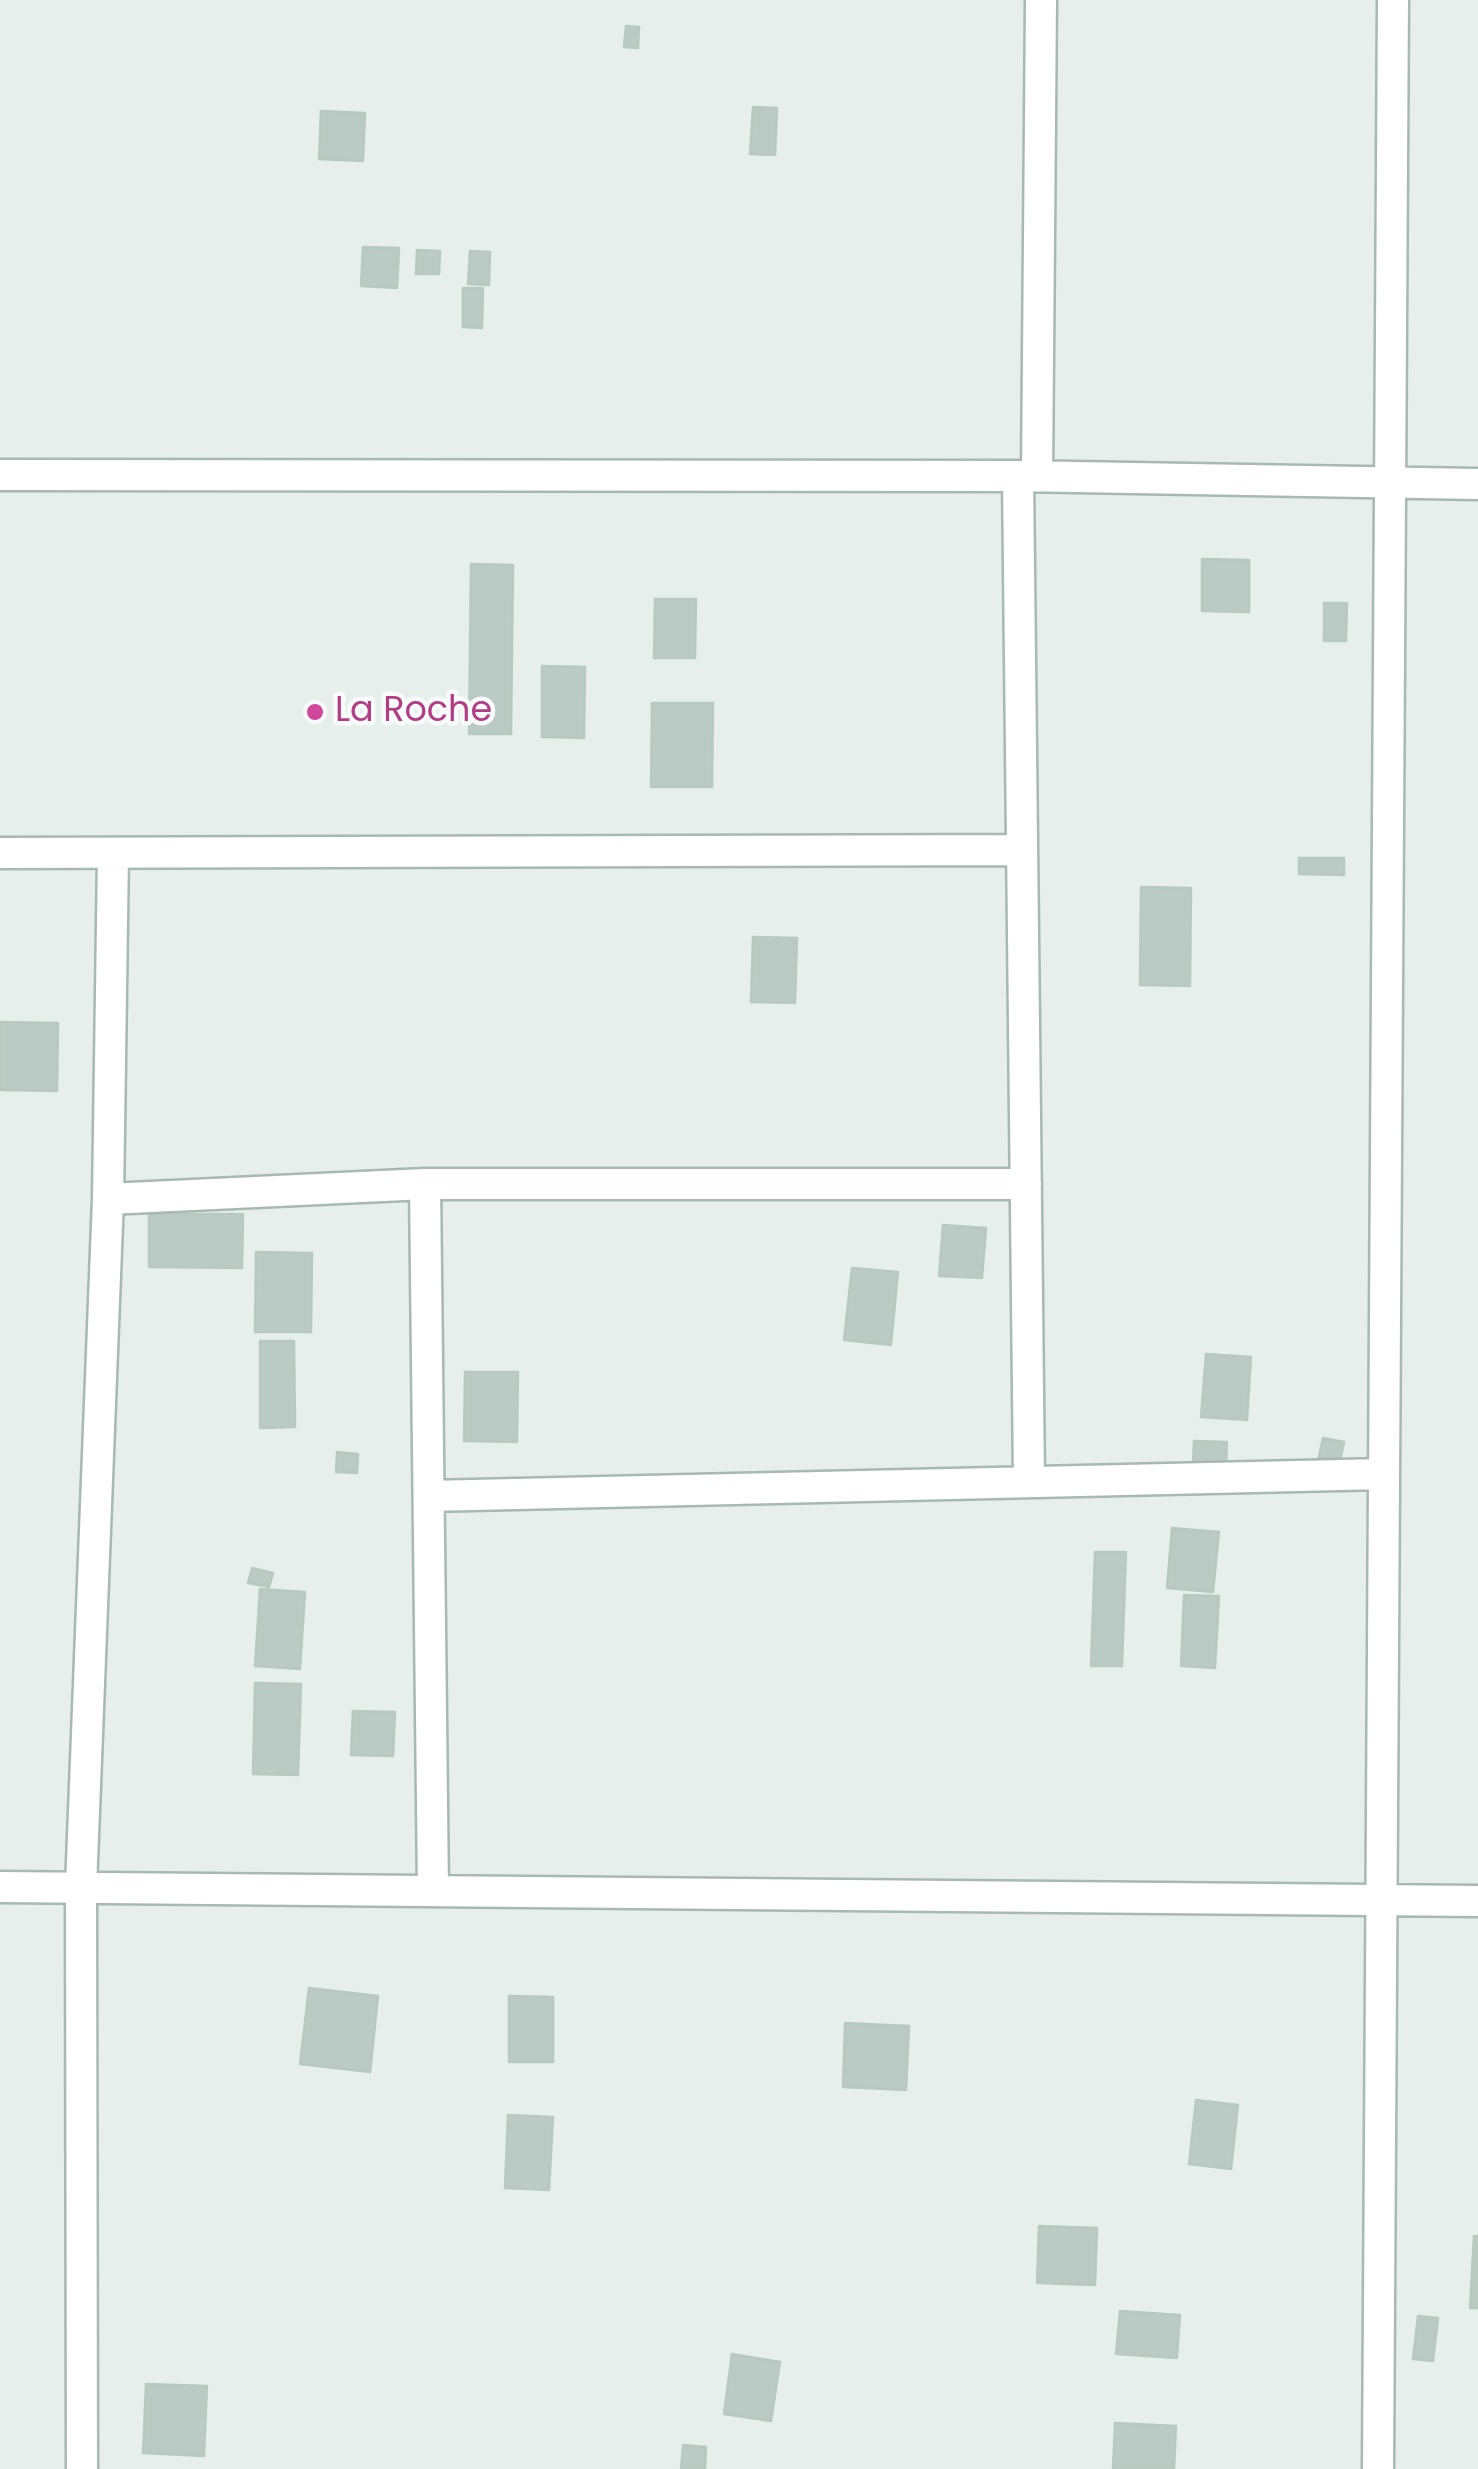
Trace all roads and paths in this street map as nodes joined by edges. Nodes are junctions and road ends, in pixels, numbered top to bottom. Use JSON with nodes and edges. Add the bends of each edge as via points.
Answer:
{"nodes":[{"id":1,"x":1041,"y":0,"type":"edge"},
{"id":2,"x":1393,"y":0,"type":"edge"},
{"id":3,"x":0,"y":475,"type":"edge"},
{"id":4,"x":1028,"y":476,"type":"junction"},
{"id":5,"x":1390,"y":482,"type":"junction"},
{"id":6,"x":1478,"y":484,"type":"edge"},
{"id":7,"x":1022,"y":850,"type":"junction"},
{"id":8,"x":0,"y":852,"type":"edge"},
{"id":9,"x":113,"y":853,"type":"junction"},
{"id":10,"x":425,"y":1184,"type":"junction"},
{"id":11,"x":1026,"y":1184,"type":"junction"},
{"id":12,"x":108,"y":1199,"type":"junction"},
{"id":13,"x":1384,"y":1474,"type":"junction"},
{"id":14,"x":1029,"y":1482,"type":"junction"},
{"id":15,"x":429,"y":1496,"type":"junction"},
{"id":16,"x":0,"y":1887,"type":"edge"},
{"id":17,"x":80,"y":1887,"type":"junction"},
{"id":18,"x":433,"y":1891,"type":"junction"},
{"id":19,"x":1381,"y":1900,"type":"junction"},
{"id":20,"x":1478,"y":1902,"type":"edge"},
{"id":21,"x":82,"y":2469,"type":"edge"},
{"id":22,"x":1378,"y":2469,"type":"edge"}],
"edges":[{"from":1,"to":4,"type":"street"},
{"from":2,"to":5,"type":"street"},
{"from":3,"to":4,"type":"street"},
{"from":4,"to":5,"type":"street"},
{"from":4,"to":7,"type":"street"},
{"from":5,"to":6,"type":"street"},
{"from":5,"to":13,"type":"street"},
{"from":7,"to":9,"type":"street"},
{"from":7,"to":11,"type":"street"},
{"from":8,"to":9,"type":"street"},
{"from":9,"to":12,"type":"street"},
{"from":10,"to":11,"type":"street"},
{"from":10,"to":12,"type":"street"},
{"from":10,"to":15,"type":"street"},
{"from":11,"to":14,"type":"street"},
{"from":12,"to":17,"type":"street"},
{"from":13,"to":14,"type":"street"},
{"from":13,"to":19,"type":"street"},
{"from":14,"to":15,"type":"street"},
{"from":15,"to":18,"type":"street"},
{"from":16,"to":17,"type":"street"},
{"from":17,"to":18,"type":"street"},
{"from":17,"to":21,"type":"street"},
{"from":18,"to":19,"type":"street"},
{"from":19,"to":20,"type":"street"},
{"from":19,"to":22,"type":"street"}]}
